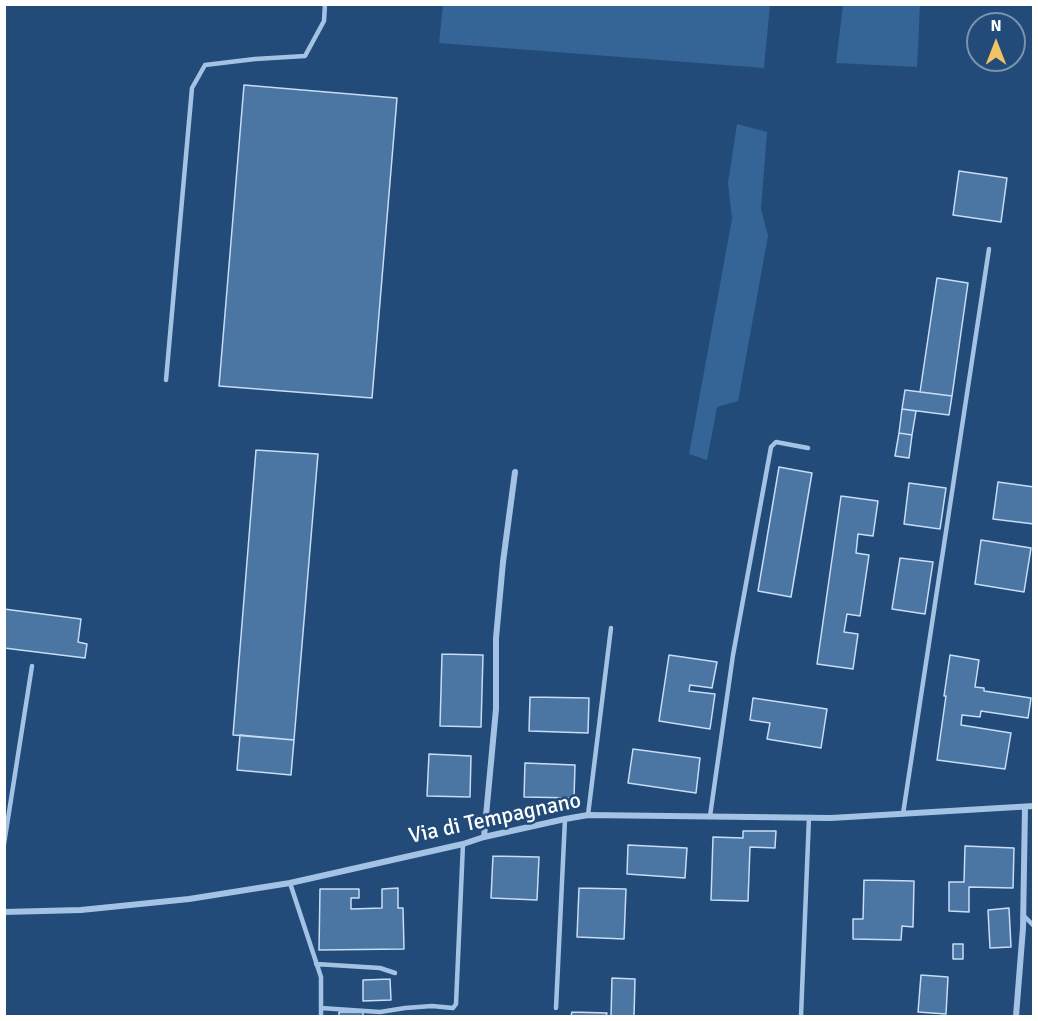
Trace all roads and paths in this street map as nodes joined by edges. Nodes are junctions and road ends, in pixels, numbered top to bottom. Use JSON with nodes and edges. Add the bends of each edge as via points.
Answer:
{"nodes":[{"id":1,"x":325,"y":4,"type":"edge"},
{"id":2,"x":989,"y":249,"type":"dead end"},
{"id":3,"x":166,"y":380,"type":"dead end"},
{"id":4,"x":808,"y":448,"type":"dead end"},
{"id":5,"x":515,"y":472,"type":"dead end"},
{"id":6,"x":611,"y":628,"type":"dead end"},
{"id":7,"x":32,"y":666,"type":"dead end"},
{"id":8,"x":1034,"y":806,"type":"edge"},
{"id":9,"x":1025,"y":807,"type":"junction"},
{"id":10,"x":903,"y":814,"type":"junction"},
{"id":11,"x":588,"y":815,"type":"junction"},
{"id":12,"x":710,"y":816,"type":"junction"},
{"id":13,"x":809,"y":817,"type":"junction"},
{"id":14,"x":565,"y":819,"type":"junction"},
{"id":15,"x":484,"y":837,"type":"junction"},
{"id":16,"x":4,"y":844,"type":"edge"},
{"id":17,"x":463,"y":844,"type":"junction"},
{"id":18,"x":290,"y":883,"type":"junction"},
{"id":19,"x":4,"y":912,"type":"edge"},
{"id":20,"x":1023,"y":915,"type":"junction"},
{"id":21,"x":1034,"y":926,"type":"edge"},
{"id":22,"x":316,"y":964,"type":"junction"},
{"id":23,"x":395,"y":972,"type":"dead end"},
{"id":24,"x":321,"y":1008,"type":"junction"},
{"id":25,"x":556,"y":1008,"type":"dead end"},
{"id":26,"x":321,"y":1017,"type":"edge"},
{"id":27,"x":801,"y":1017,"type":"edge"},
{"id":28,"x":1016,"y":1017,"type":"edge"}],
"edges":[{"from":1,"to":3,"type":"lane","via":[[324,21],[305,56],[205,65],[192,88]]},
{"from":2,"to":10,"type":"lane"},
{"from":4,"to":12,"type":"lane","via":[[776,442],[771,447],[733,655]]},
{"from":5,"to":15,"type":"street","via":[[496,638],[496,709]]},
{"from":6,"to":11,"type":"lane"},
{"from":7,"to":16,"type":"lane"},
{"from":8,"to":9,"type":"street","name":"Via di Tempagnano"},
{"from":9,"to":10,"type":"street","name":"Via di Tempagnano"},
{"from":9,"to":20,"type":"street"},
{"from":10,"to":13,"type":"street","name":"Via di Tempagnano"},
{"from":11,"to":12,"type":"street","name":"Via di Tempagnano"},
{"from":11,"to":14,"type":"street","name":"Via di Tempagnano"},
{"from":12,"to":13,"type":"street","name":"Via di Tempagnano"},
{"from":13,"to":27,"type":"lane"},
{"from":14,"to":15,"type":"street","name":"Via di Tempagnano"},
{"from":14,"to":25,"type":"lane"},
{"from":15,"to":17,"type":"street","name":"Via di Tempagnano"},
{"from":17,"to":18,"type":"street","name":"Via di Tempagnano"},
{"from":17,"to":24,"type":"lane","via":[[453,1008],[432,1006],[380,1012]]},
{"from":18,"to":19,"type":"street","name":"Via di Tempagnano","via":[[81,910]]},
{"from":18,"to":22,"type":"lane"},
{"from":20,"to":21,"type":"lane"},
{"from":20,"to":28,"type":"street"},
{"from":22,"to":23,"type":"lane"},
{"from":22,"to":24,"type":"lane","via":[[321,976]]},
{"from":24,"to":26,"type":"lane"}]}
